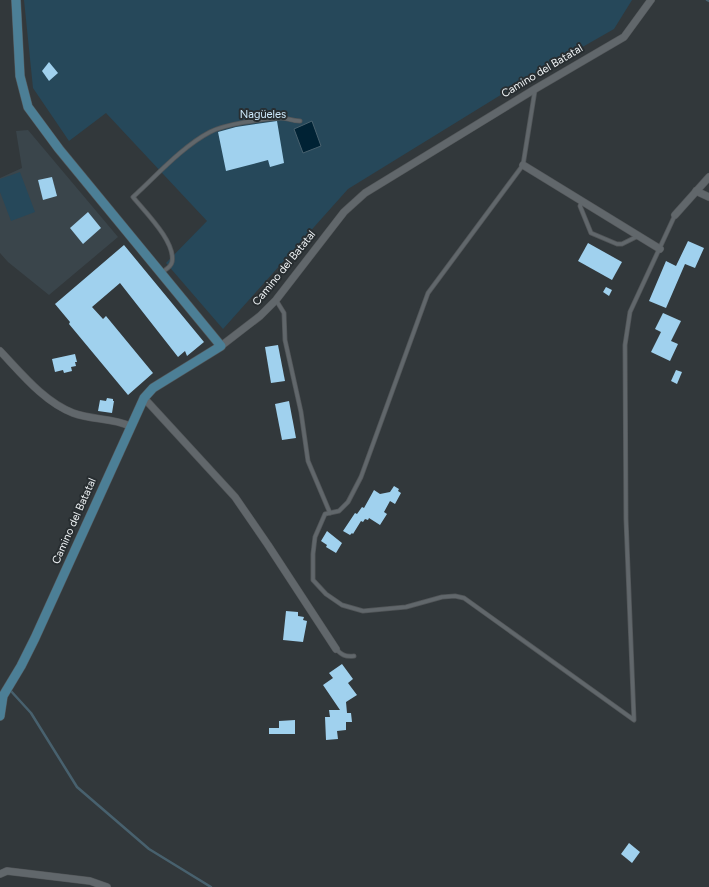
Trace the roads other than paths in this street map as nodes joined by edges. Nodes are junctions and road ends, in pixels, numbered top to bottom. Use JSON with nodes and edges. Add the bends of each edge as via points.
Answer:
{"nodes":[{"id":1,"x":16,"y":0,"type":"edge"},
{"id":2,"x":651,"y":0,"type":"edge"},
{"id":3,"x":535,"y":89,"type":"junction"},
{"id":4,"x":300,"y":120,"type":"dead end"},
{"id":5,"x":523,"y":165,"type":"junction"},
{"id":6,"x":709,"y":177,"type":"edge"},
{"id":7,"x":696,"y":191,"type":"junction"},
{"id":8,"x":709,"y":198,"type":"edge"},
{"id":9,"x":582,"y":201,"type":"junction"},
{"id":10,"x":675,"y":215,"type":"joint"},
{"id":11,"x":639,"y":236,"type":"junction"},
{"id":12,"x":660,"y":249,"type":"junction"},
{"id":13,"x":161,"y":273,"type":"junction"},
{"id":14,"x":276,"y":300,"type":"junction"},
{"id":15,"x":221,"y":346,"type":"junction"},
{"id":16,"x":0,"y":351,"type":"edge"},
{"id":17,"x":144,"y":398,"type":"junction"},
{"id":18,"x":130,"y":426,"type":"junction"},
{"id":19,"x":330,"y":513,"type":"junction"},
{"id":20,"x":336,"y":649,"type":"joint"},
{"id":21,"x":354,"y":656,"type":"dead end"},
{"id":22,"x":1,"y":695,"type":"edge"},
{"id":23,"x":0,"y":716,"type":"edge"},
{"id":24,"x":0,"y":874,"type":"edge"},
{"id":25,"x":107,"y":887,"type":"edge"}],
"edges":[{"from":1,"to":13,"type":"street","via":[[20,76],[28,107],[59,149]]},
{"from":2,"to":3,"type":"street","name":"Camino del Batatal","via":[[624,37]]},
{"from":3,"to":5,"type":"lane"},
{"from":3,"to":14,"type":"street","name":"Camino del Batatal","via":[[366,193],[344,212]]},
{"from":4,"to":13,"type":"lane","via":[[292,121],[282,117],[224,127],[211,132],[186,148],[133,197],[166,239],[171,250],[171,264]]},
{"from":5,"to":9,"type":"street"},
{"from":5,"to":19,"type":"lane","via":[[428,293],[361,477],[348,502],[339,510]]},
{"from":6,"to":7,"type":"street"},
{"from":7,"to":8,"type":"street"},
{"from":7,"to":10,"type":"street"},
{"from":9,"to":11,"type":"street"},
{"from":9,"to":11,"type":"lane","via":[[580,206],[591,232],[617,244]]},
{"from":10,"to":12,"type":"lane"},
{"from":11,"to":12,"type":"street"},
{"from":12,"to":19,"type":"lane","via":[[630,312],[625,345],[626,518],[634,720],[464,598],[442,597],[406,607],[363,611],[342,604],[326,594],[313,580],[313,554],[316,537],[325,514]]},
{"from":13,"to":15,"type":"street"},
{"from":14,"to":15,"type":"street","name":"Camino del Batatal","via":[[260,316]]},
{"from":14,"to":19,"type":"lane","via":[[284,314],[285,340],[301,412],[308,461]]},
{"from":15,"to":17,"type":"street","name":"Camino del Batatal","via":[[153,388]]},
{"from":16,"to":18,"type":"street","via":[[32,384],[59,406],[85,417],[122,422]]},
{"from":17,"to":18,"type":"street","name":"Camino del Batatal"},
{"from":17,"to":20,"type":"street","via":[[235,497]]},
{"from":18,"to":22,"type":"street","name":"Camino del Batatal","via":[[35,638],[21,666]]},
{"from":20,"to":21,"type":"lane","via":[[343,656]]},
{"from":22,"to":23,"type":"street"},
{"from":24,"to":25,"type":"street","via":[[7,871],[90,881]]}]}
